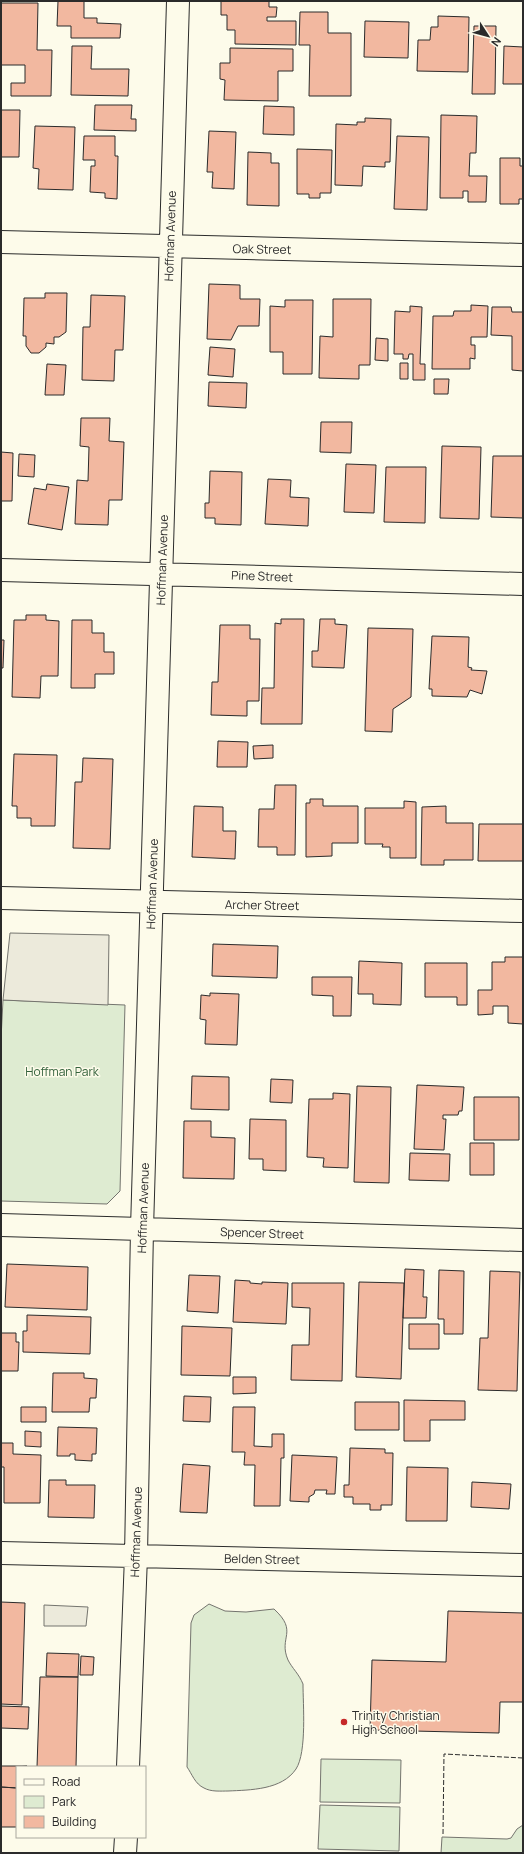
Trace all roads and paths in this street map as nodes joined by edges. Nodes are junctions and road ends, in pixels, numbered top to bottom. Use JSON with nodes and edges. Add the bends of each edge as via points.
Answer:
{"nodes":[{"id":1,"x":178,"y":1,"type":"edge"},
{"id":2,"x":1,"y":242,"type":"edge"},
{"id":3,"x":169,"y":247,"type":"junction"},
{"id":4,"x":523,"y":255,"type":"edge"},
{"id":5,"x":1,"y":570,"type":"edge"},
{"id":6,"x":161,"y":573,"type":"junction"},
{"id":7,"x":523,"y":584,"type":"edge"},
{"id":8,"x":1,"y":898,"type":"edge"},
{"id":9,"x":151,"y":902,"type":"junction"},
{"id":10,"x":523,"y":911,"type":"edge"},
{"id":11,"x":1,"y":1225,"type":"edge"},
{"id":12,"x":142,"y":1229,"type":"junction"},
{"id":13,"x":523,"y":1240,"type":"edge"},
{"id":14,"x":1,"y":1553,"type":"edge"},
{"id":15,"x":136,"y":1556,"type":"junction"},
{"id":16,"x":523,"y":1565,"type":"edge"},
{"id":17,"x":128,"y":1766,"type":"edge"},
{"id":18,"x":126,"y":1838,"type":"edge"},
{"id":19,"x":125,"y":1853,"type":"edge"}],
"edges":[{"from":1,"to":3,"type":"street","name":"Hoffman Avenue"},
{"from":2,"to":3,"type":"street","name":"Oak Street"},
{"from":3,"to":4,"type":"street","name":"Oak Street"},
{"from":3,"to":6,"type":"street","name":"Hoffman Avenue"},
{"from":5,"to":6,"type":"street","name":"Pine Street"},
{"from":6,"to":7,"type":"street","name":"Pine Street"},
{"from":6,"to":9,"type":"street","name":"Hoffman Avenue"},
{"from":8,"to":9,"type":"street","name":"Archer Street"},
{"from":9,"to":10,"type":"street","name":"Archer Street"},
{"from":9,"to":12,"type":"street","name":"Hoffman Avenue"},
{"from":11,"to":12,"type":"street","name":"Spencer Street"},
{"from":12,"to":13,"type":"street","name":"Spencer Street"},
{"from":12,"to":15,"type":"street","name":"Hoffman Avenue"},
{"from":14,"to":15,"type":"street","name":"Belden Street"},
{"from":15,"to":16,"type":"street","name":"Belden Street"},
{"from":15,"to":17,"type":"street","name":"Hoffman Avenue"},
{"from":18,"to":19,"type":"street"}]}
